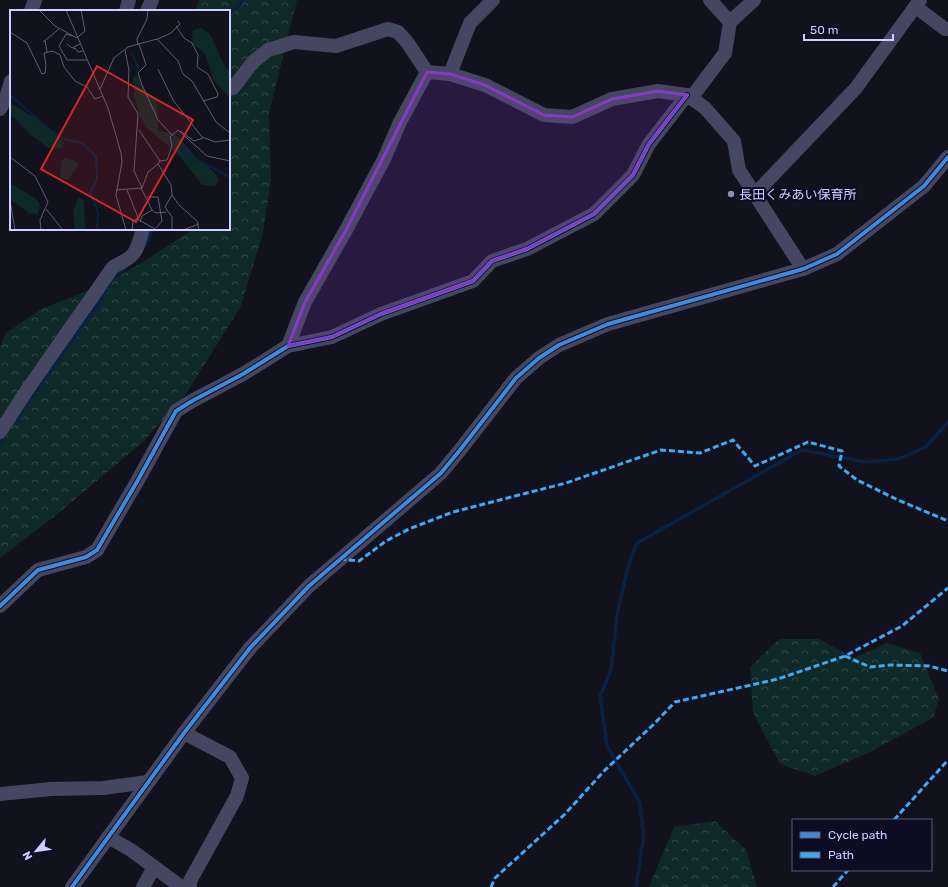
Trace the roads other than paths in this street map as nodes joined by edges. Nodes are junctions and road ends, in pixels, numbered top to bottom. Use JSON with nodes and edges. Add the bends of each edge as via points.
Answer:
{"nodes":[{"id":1,"x":35,"y":0,"type":"edge"},
{"id":2,"x":128,"y":0,"type":"edge"},
{"id":3,"x":152,"y":0,"type":"edge"},
{"id":4,"x":494,"y":0,"type":"edge"},
{"id":5,"x":710,"y":0,"type":"edge"},
{"id":6,"x":754,"y":0,"type":"edge"},
{"id":7,"x":918,"y":3,"type":"edge"},
{"id":8,"x":31,"y":10,"type":"edge"},
{"id":9,"x":126,"y":10,"type":"edge"},
{"id":10,"x":147,"y":10,"type":"edge"},
{"id":11,"x":730,"y":22,"type":"junction"},
{"id":12,"x":948,"y":29,"type":"edge"},
{"id":13,"x":427,"y":72,"type":"junction"},
{"id":14,"x":450,"y":74,"type":"junction"},
{"id":15,"x":10,"y":84,"type":"edge"},
{"id":16,"x":230,"y":89,"type":"edge"},
{"id":17,"x":689,"y":96,"type":"junction"},
{"id":18,"x":0,"y":109,"type":"edge"},
{"id":19,"x":948,"y":157,"type":"edge"},
{"id":20,"x":755,"y":194,"type":"junction"},
{"id":21,"x":143,"y":230,"type":"edge"},
{"id":22,"x":803,"y":269,"type":"junction"},
{"id":23,"x":288,"y":346,"type":"junction"},
{"id":24,"x":0,"y":432,"type":"edge"},
{"id":25,"x":0,"y":606,"type":"edge"},
{"id":26,"x":184,"y":733,"type":"junction"},
{"id":27,"x":148,"y":782,"type":"junction"},
{"id":28,"x":0,"y":794,"type":"edge"},
{"id":29,"x":108,"y":837,"type":"junction"},
{"id":30,"x":154,"y":867,"type":"junction"},
{"id":31,"x":72,"y":887,"type":"edge"},
{"id":32,"x":143,"y":887,"type":"edge"},
{"id":33,"x":181,"y":887,"type":"edge"},
{"id":34,"x":190,"y":887,"type":"edge"}],
"edges":[{"from":1,"to":8,"type":"street"},
{"from":2,"to":9,"type":"street"},
{"from":3,"to":10,"type":"street"},
{"from":4,"to":14,"type":"street","via":[[470,23]]},
{"from":5,"to":11,"type":"street"},
{"from":6,"to":11,"type":"street"},
{"from":7,"to":12,"type":"street"},
{"from":7,"to":20,"type":"street","via":[[856,88]]},
{"from":11,"to":17,"type":"street","via":[[725,53]]},
{"from":13,"to":14,"type":"street"},
{"from":13,"to":16,"type":"street","via":[[408,42],[398,32],[388,29],[336,46],[294,42],[268,50],[253,62]]},
{"from":13,"to":23,"type":"street","via":[[350,224],[305,302]]},
{"from":14,"to":17,"type":"street","via":[[485,85],[544,115],[572,117],[612,99],[658,91]]},
{"from":15,"to":18,"type":"street"},
{"from":17,"to":20,"type":"street","via":[[705,108],[734,141],[739,170]]},
{"from":17,"to":23,"type":"street","via":[[649,144],[633,175],[594,214],[527,250],[492,261],[473,281],[380,314],[332,337]]},
{"from":19,"to":22,"type":"street","via":[[924,186],[880,221],[836,254]]},
{"from":20,"to":22,"type":"street"},
{"from":21,"to":24,"type":"street","via":[[137,248],[129,259],[113,267]]},
{"from":22,"to":26,"type":"street","via":[[608,324],[559,345],[539,358],[516,378],[441,473],[309,586],[274,622],[250,648]]},
{"from":23,"to":25,"type":"street","via":[[176,411],[97,550],[86,558],[38,570]]},
{"from":26,"to":27,"type":"street"},
{"from":26,"to":34,"type":"street","via":[[230,757],[242,778],[237,796],[190,881]]},
{"from":27,"to":28,"type":"street","via":[[103,788]]},
{"from":27,"to":29,"type":"street"},
{"from":29,"to":30,"type":"street","via":[[132,850]]},
{"from":29,"to":31,"type":"street"},
{"from":30,"to":32,"type":"street"},
{"from":30,"to":33,"type":"street"}]}
